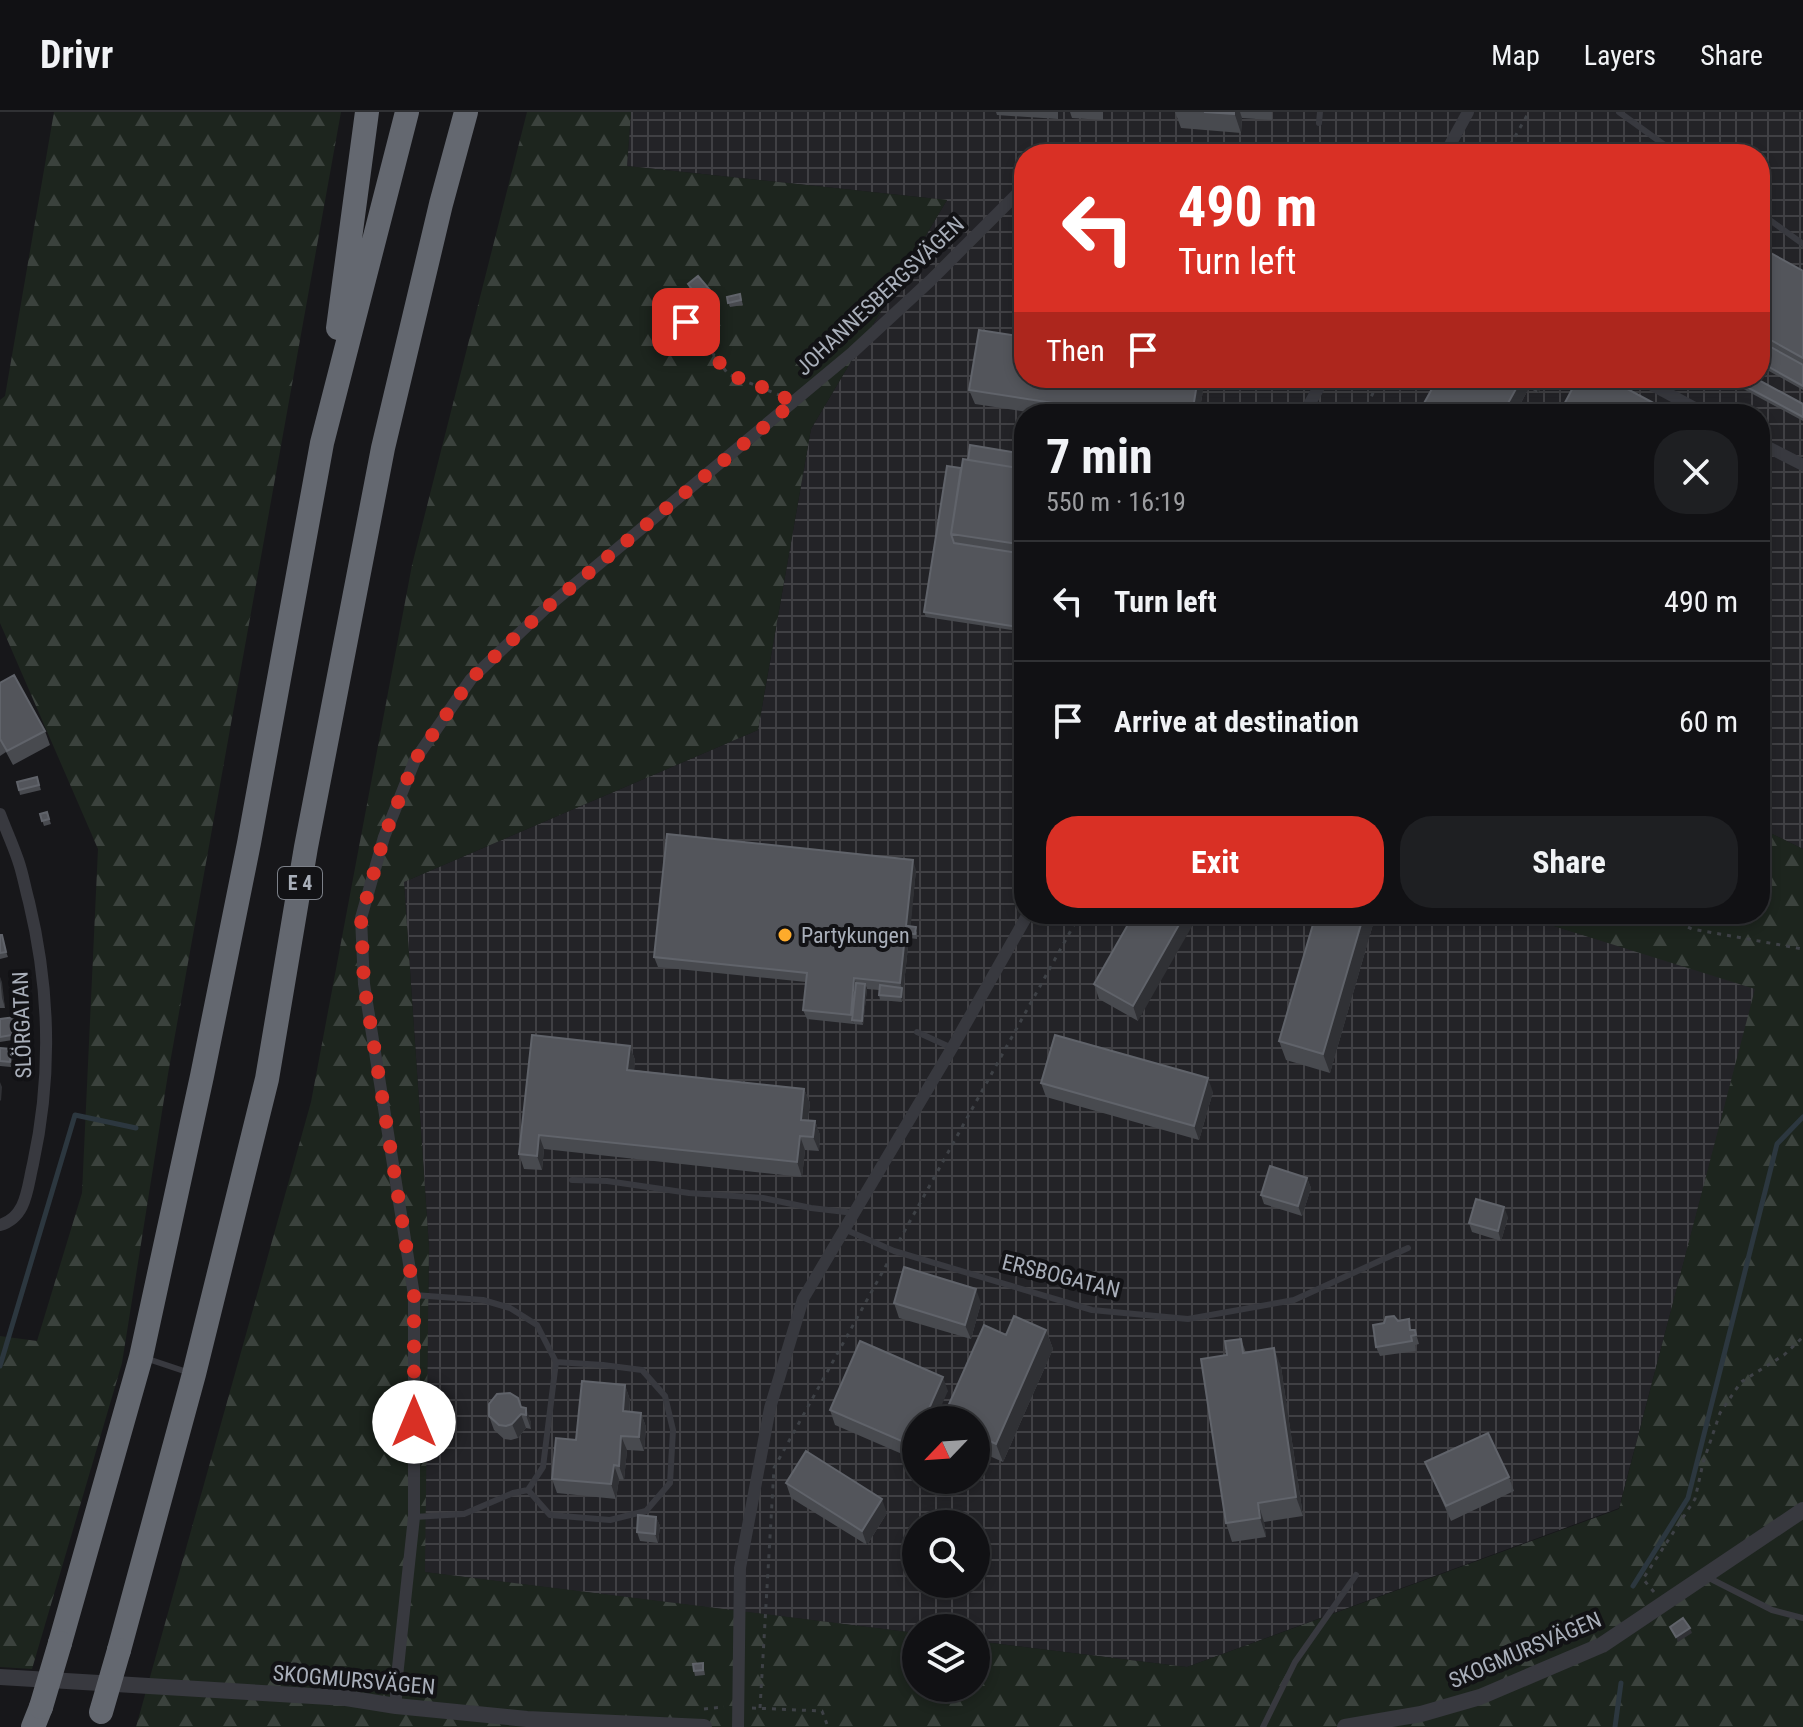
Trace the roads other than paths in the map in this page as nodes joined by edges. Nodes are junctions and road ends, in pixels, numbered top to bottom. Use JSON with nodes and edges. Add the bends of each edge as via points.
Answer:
{"nodes":[{"id":1,"x":367,"y":112,"type":"edge"},
{"id":2,"x":407,"y":112,"type":"edge"},
{"id":3,"x":466,"y":112,"type":"edge"},
{"id":4,"x":1320,"y":112,"type":"edge"},
{"id":5,"x":1468,"y":112,"type":"edge"},
{"id":6,"x":1619,"y":112,"type":"edge"},
{"id":7,"x":1319,"y":123,"type":"dead end"},
{"id":8,"x":1450,"y":144,"type":"edge"},
{"id":9,"x":1663,"y":144,"type":"edge"},
{"id":10,"x":1014,"y":197,"type":"edge"},
{"id":11,"x":1770,"y":220,"type":"edge"},
{"id":12,"x":1803,"y":244,"type":"edge"},
{"id":13,"x":1658,"y":388,"type":"edge"},
{"id":14,"x":1687,"y":404,"type":"edge"},
{"id":15,"x":322,"y":443,"type":"junction"},
{"id":16,"x":1770,"y":448,"type":"edge"},
{"id":17,"x":1803,"y":465,"type":"edge"},
{"id":18,"x":0,"y":814,"type":"edge"},
{"id":19,"x":1022,"y":924,"type":"edge"},
{"id":20,"x":917,"y":1032,"type":"dead end"},
{"id":21,"x":952,"y":1048,"type":"junction"},
{"id":22,"x":572,"y":1180,"type":"dead end"},
{"id":23,"x":854,"y":1213,"type":"junction"},
{"id":24,"x":0,"y":1225,"type":"edge"},
{"id":25,"x":844,"y":1229,"type":"junction"},
{"id":26,"x":1408,"y":1248,"type":"dead end"},
{"id":27,"x":414,"y":1295,"type":"junction"},
{"id":28,"x":141,"y":1357,"type":"junction"},
{"id":29,"x":556,"y":1362,"type":"junction"},
{"id":30,"x":194,"y":1374,"type":"junction"},
{"id":31,"x":528,"y":1490,"type":"junction"},
{"id":32,"x":1803,"y":1510,"type":"edge"},
{"id":33,"x":414,"y":1517,"type":"junction"},
{"id":34,"x":1356,"y":1575,"type":"dead end"},
{"id":35,"x":1706,"y":1576,"type":"junction"},
{"id":36,"x":1803,"y":1618,"type":"edge"},
{"id":37,"x":0,"y":1677,"type":"edge"},
{"id":38,"x":396,"y":1706,"type":"junction"},
{"id":39,"x":37,"y":1717,"type":"edge"},
{"id":40,"x":98,"y":1719,"type":"edge"},
{"id":41,"x":526,"y":1723,"type":"edge"},
{"id":42,"x":704,"y":1727,"type":"edge"},
{"id":43,"x":738,"y":1727,"type":"edge"},
{"id":44,"x":1263,"y":1727,"type":"edge"},
{"id":45,"x":1345,"y":1727,"type":"edge"}],
"edges":[{"from":1,"to":15,"type":"highway"},
{"from":2,"to":15,"type":"highway"},
{"from":3,"to":30,"type":"highway","number":"E 4","via":[[383,448],[267,1079]]},
{"from":4,"to":7,"type":"lane"},
{"from":5,"to":8,"type":"street"},
{"from":6,"to":9,"type":"lane"},
{"from":10,"to":27,"type":"street","name":"JOHANNESBERGSVÄGEN","via":[[853,352],[534,619],[471,679],[415,760],[384,837],[361,918],[364,984]]},
{"from":11,"to":12,"type":"lane"},
{"from":13,"to":14,"type":"street"},
{"from":15,"to":28,"type":"highway","via":[[249,843]]},
{"from":16,"to":17,"type":"street"},
{"from":18,"to":24,"type":"street","name":"SLÖRGATAN","via":[[34,923],[47,1031],[41,1126],[26,1198],[20,1212]]},
{"from":19,"to":21,"type":"street"},
{"from":20,"to":21,"type":"lane"},
{"from":21,"to":23,"type":"street"},
{"from":22,"to":23,"type":"lane","via":[[763,1198]]},
{"from":23,"to":25,"type":"street"},
{"from":25,"to":26,"type":"lane","name":"ERSBOGATAN","via":[[894,1251],[1092,1310],[1188,1319],[1294,1300]]},
{"from":25,"to":43,"type":"street","via":[[803,1299],[770,1408],[740,1568]]},
{"from":27,"to":29,"type":"lane","via":[[483,1300],[510,1308],[537,1325]]},
{"from":27,"to":33,"type":"street","name":"JOHANNESBERGSVÄGEN"},
{"from":28,"to":30,"type":"lane"},
{"from":28,"to":39,"type":"highway","bridge":true},
{"from":29,"to":31,"type":"lane","via":[[543,1467]]},
{"from":29,"to":31,"type":"lane","via":[[642,1370],[665,1396],[673,1430],[670,1483],[646,1511],[610,1520],[550,1515]]},
{"from":30,"to":40,"type":"highway","number":"E 4","bridge":true},
{"from":31,"to":33,"type":"lane","via":[[464,1514]]},
{"from":32,"to":35,"type":"street","name":"SKOGMURSVÄGEN"},
{"from":33,"to":38,"type":"street","name":"JOHANNESBERGSVÄGEN"},
{"from":34,"to":44,"type":"lane","via":[[1295,1662]]},
{"from":35,"to":36,"type":"lane","via":[[1772,1610]]},
{"from":35,"to":45,"type":"street","name":"SKOGMURSVÄGEN","via":[[1602,1645],[1480,1697]]},
{"from":37,"to":38,"type":"street","name":"SKOGMURSVÄGEN","via":[[346,1698]]},
{"from":38,"to":41,"type":"street","name":"SKOGMURSVÄGEN"},
{"from":41,"to":42,"type":"street","name":"SKOGMURSVÄGEN"}]}
